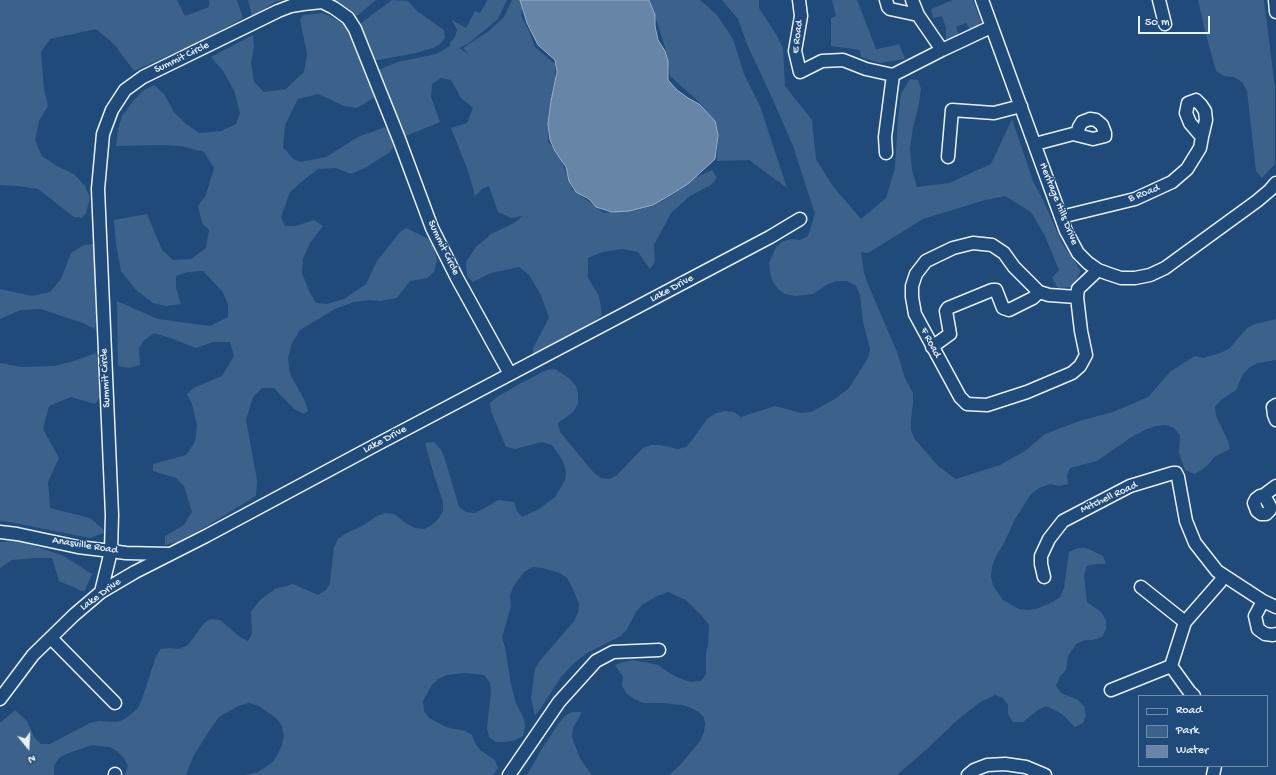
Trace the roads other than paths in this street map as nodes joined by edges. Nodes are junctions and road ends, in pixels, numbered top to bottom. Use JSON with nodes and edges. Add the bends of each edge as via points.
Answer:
{"nodes":[{"id":1,"x":799,"y":0,"type":"edge"},
{"id":2,"x":886,"y":0,"type":"edge"},
{"id":3,"x":912,"y":0,"type":"edge"},
{"id":4,"x":982,"y":0,"type":"edge"},
{"id":5,"x":1159,"y":0,"type":"edge"},
{"id":6,"x":1275,"y":0,"type":"edge"},
{"id":7,"x":1276,"y":12,"type":"edge"},
{"id":8,"x":918,"y":15,"type":"junction"},
{"id":9,"x":1165,"y":24,"type":"dead end"},
{"id":10,"x":991,"y":27,"type":"junction"},
{"id":11,"x":942,"y":50,"type":"junction"},
{"id":12,"x":893,"y":75,"type":"junction"},
{"id":13,"x":1021,"y":106,"type":"junction"},
{"id":14,"x":1077,"y":135,"type":"dead end"},
{"id":15,"x":1202,"y":137,"type":"dead end"},
{"id":16,"x":1035,"y":144,"type":"junction"},
{"id":17,"x":886,"y":153,"type":"dead end"},
{"id":18,"x":948,"y":157,"type":"dead end"},
{"id":19,"x":1276,"y":183,"type":"edge"},
{"id":20,"x":1061,"y":217,"type":"junction"},
{"id":21,"x":800,"y":219,"type":"dead end"},
{"id":22,"x":1098,"y":270,"type":"junction"},
{"id":23,"x":1039,"y":292,"type":"junction"},
{"id":24,"x":1077,"y":297,"type":"junction"},
{"id":25,"x":932,"y":347,"type":"junction"},
{"id":26,"x":510,"y":374,"type":"junction"},
{"id":27,"x":1276,"y":405,"type":"edge"},
{"id":28,"x":1276,"y":420,"type":"edge"},
{"id":29,"x":1276,"y":486,"type":"edge"},
{"id":30,"x":1264,"y":495,"type":"dead end"},
{"id":31,"x":0,"y":532,"type":"edge"},
{"id":32,"x":110,"y":551,"type":"junction"},
{"id":33,"x":170,"y":554,"type":"junction"},
{"id":34,"x":1223,"y":575,"type":"junction"},
{"id":35,"x":1044,"y":577,"type":"dead end"},
{"id":36,"x":1141,"y":587,"type":"dead end"},
{"id":37,"x":101,"y":592,"type":"junction"},
{"id":38,"x":1263,"y":601,"type":"junction"},
{"id":39,"x":1276,"y":607,"type":"edge"},
{"id":40,"x":1185,"y":622,"type":"junction"},
{"id":41,"x":1276,"y":634,"type":"edge"},
{"id":42,"x":51,"y":638,"type":"junction"},
{"id":43,"x":659,"y":650,"type":"dead end"},
{"id":44,"x":1171,"y":666,"type":"junction"},
{"id":45,"x":1111,"y":690,"type":"dead end"},
{"id":46,"x":1193,"y":695,"type":"edge"},
{"id":47,"x":0,"y":699,"type":"edge"},
{"id":48,"x":115,"y":703,"type":"dead end"},
{"id":49,"x":1032,"y":772,"type":"edge"},
{"id":50,"x":509,"y":775,"type":"edge"},
{"id":51,"x":968,"y":775,"type":"edge"},
{"id":52,"x":1045,"y":775,"type":"edge"}],
"edges":[{"from":1,"to":12,"type":"street","name":"E Road","via":[[801,16],[795,51],[800,72],[822,62],[843,60],[866,69]]},
{"from":2,"to":8,"type":"street","via":[[890,9]]},
{"from":3,"to":8,"type":"street"},
{"from":4,"to":10,"type":"street","name":"Heritage Hills Drive"},
{"from":5,"to":9,"type":"street"},
{"from":6,"to":7,"type":"street"},
{"from":8,"to":11,"type":"street"},
{"from":10,"to":11,"type":"street"},
{"from":10,"to":13,"type":"street","name":"Heritage Hills Drive"},
{"from":11,"to":12,"type":"street"},
{"from":12,"to":17,"type":"street","via":[[885,137]]},
{"from":13,"to":16,"type":"street","name":"Heritage Hills Drive"},
{"from":13,"to":18,"type":"street","via":[[994,113],[952,110]]},
{"from":14,"to":16,"type":"street"},
{"from":15,"to":20,"type":"street","name":"B Road","via":[[1200,148],[1187,169],[1172,182],[1134,199]]},
{"from":16,"to":20,"type":"street","name":"Heritage Hills Drive"},
{"from":19,"to":22,"type":"street","name":"Heritage Hills Drive","via":[[1257,201],[1165,268],[1135,278],[1121,278]]},
{"from":20,"to":22,"type":"street","name":"Heritage Hills Drive","via":[[1078,253]]},
{"from":21,"to":26,"type":"street","name":"Lake Drive"},
{"from":22,"to":24,"type":"street","via":[[1078,289]]},
{"from":23,"to":24,"type":"street","via":[[1049,296]]},
{"from":23,"to":25,"type":"street","via":[[1033,298],[1009,310],[1003,308],[996,290],[948,308],[946,311],[950,334]]},
{"from":23,"to":25,"type":"street","name":"F Road","via":[[1004,253],[992,245],[973,243],[953,248],[926,261],[916,274],[912,297],[915,314]]},
{"from":24,"to":25,"type":"street","name":"F Road","via":[[1086,355],[1080,366],[1072,373],[1027,392],[987,405],[967,404],[960,397]]},
{"from":26,"to":32,"type":"street","name":"Summit Circle","via":[[432,228],[399,138],[355,29],[348,18],[322,2],[278,11],[143,77],[125,90],[112,110],[103,134],[98,188],[112,515]]},
{"from":26,"to":33,"type":"street","name":"Lake Drive"},
{"from":27,"to":28,"type":"street","via":[[1273,407]]},
{"from":29,"to":30,"type":"street"},
{"from":31,"to":32,"type":"street","name":"Anasville Road"},
{"from":32,"to":33,"type":"street","name":"Anasville Road"},
{"from":32,"to":37,"type":"street","name":"Summit Circle"},
{"from":33,"to":37,"type":"street","name":"Lake Drive"},
{"from":34,"to":35,"type":"street","name":"Mitchell Road","via":[[1195,543],[1186,520],[1178,477],[1173,473],[1130,486],[1063,521],[1049,539],[1041,556]]},
{"from":34,"to":38,"type":"street","name":"Mitchell Road"},
{"from":34,"to":40,"type":"street","via":[[1220,582]]},
{"from":36,"to":40,"type":"street"},
{"from":37,"to":42,"type":"street","name":"Lake Drive"},
{"from":38,"to":39,"type":"street","name":"Mitchell Road"},
{"from":38,"to":41,"type":"street","via":[[1255,616],[1258,629],[1265,634]]},
{"from":40,"to":44,"type":"street"},
{"from":42,"to":47,"type":"street","name":"Lake Drive","via":[[33,655]]},
{"from":42,"to":48,"type":"street"},
{"from":43,"to":50,"type":"street","via":[[613,652],[596,661],[559,702]]},
{"from":44,"to":45,"type":"street"},
{"from":44,"to":46,"type":"street"},
{"from":49,"to":51,"type":"street","via":[[1026,767],[1005,764],[987,765]]},
{"from":49,"to":52,"type":"street"}]}
